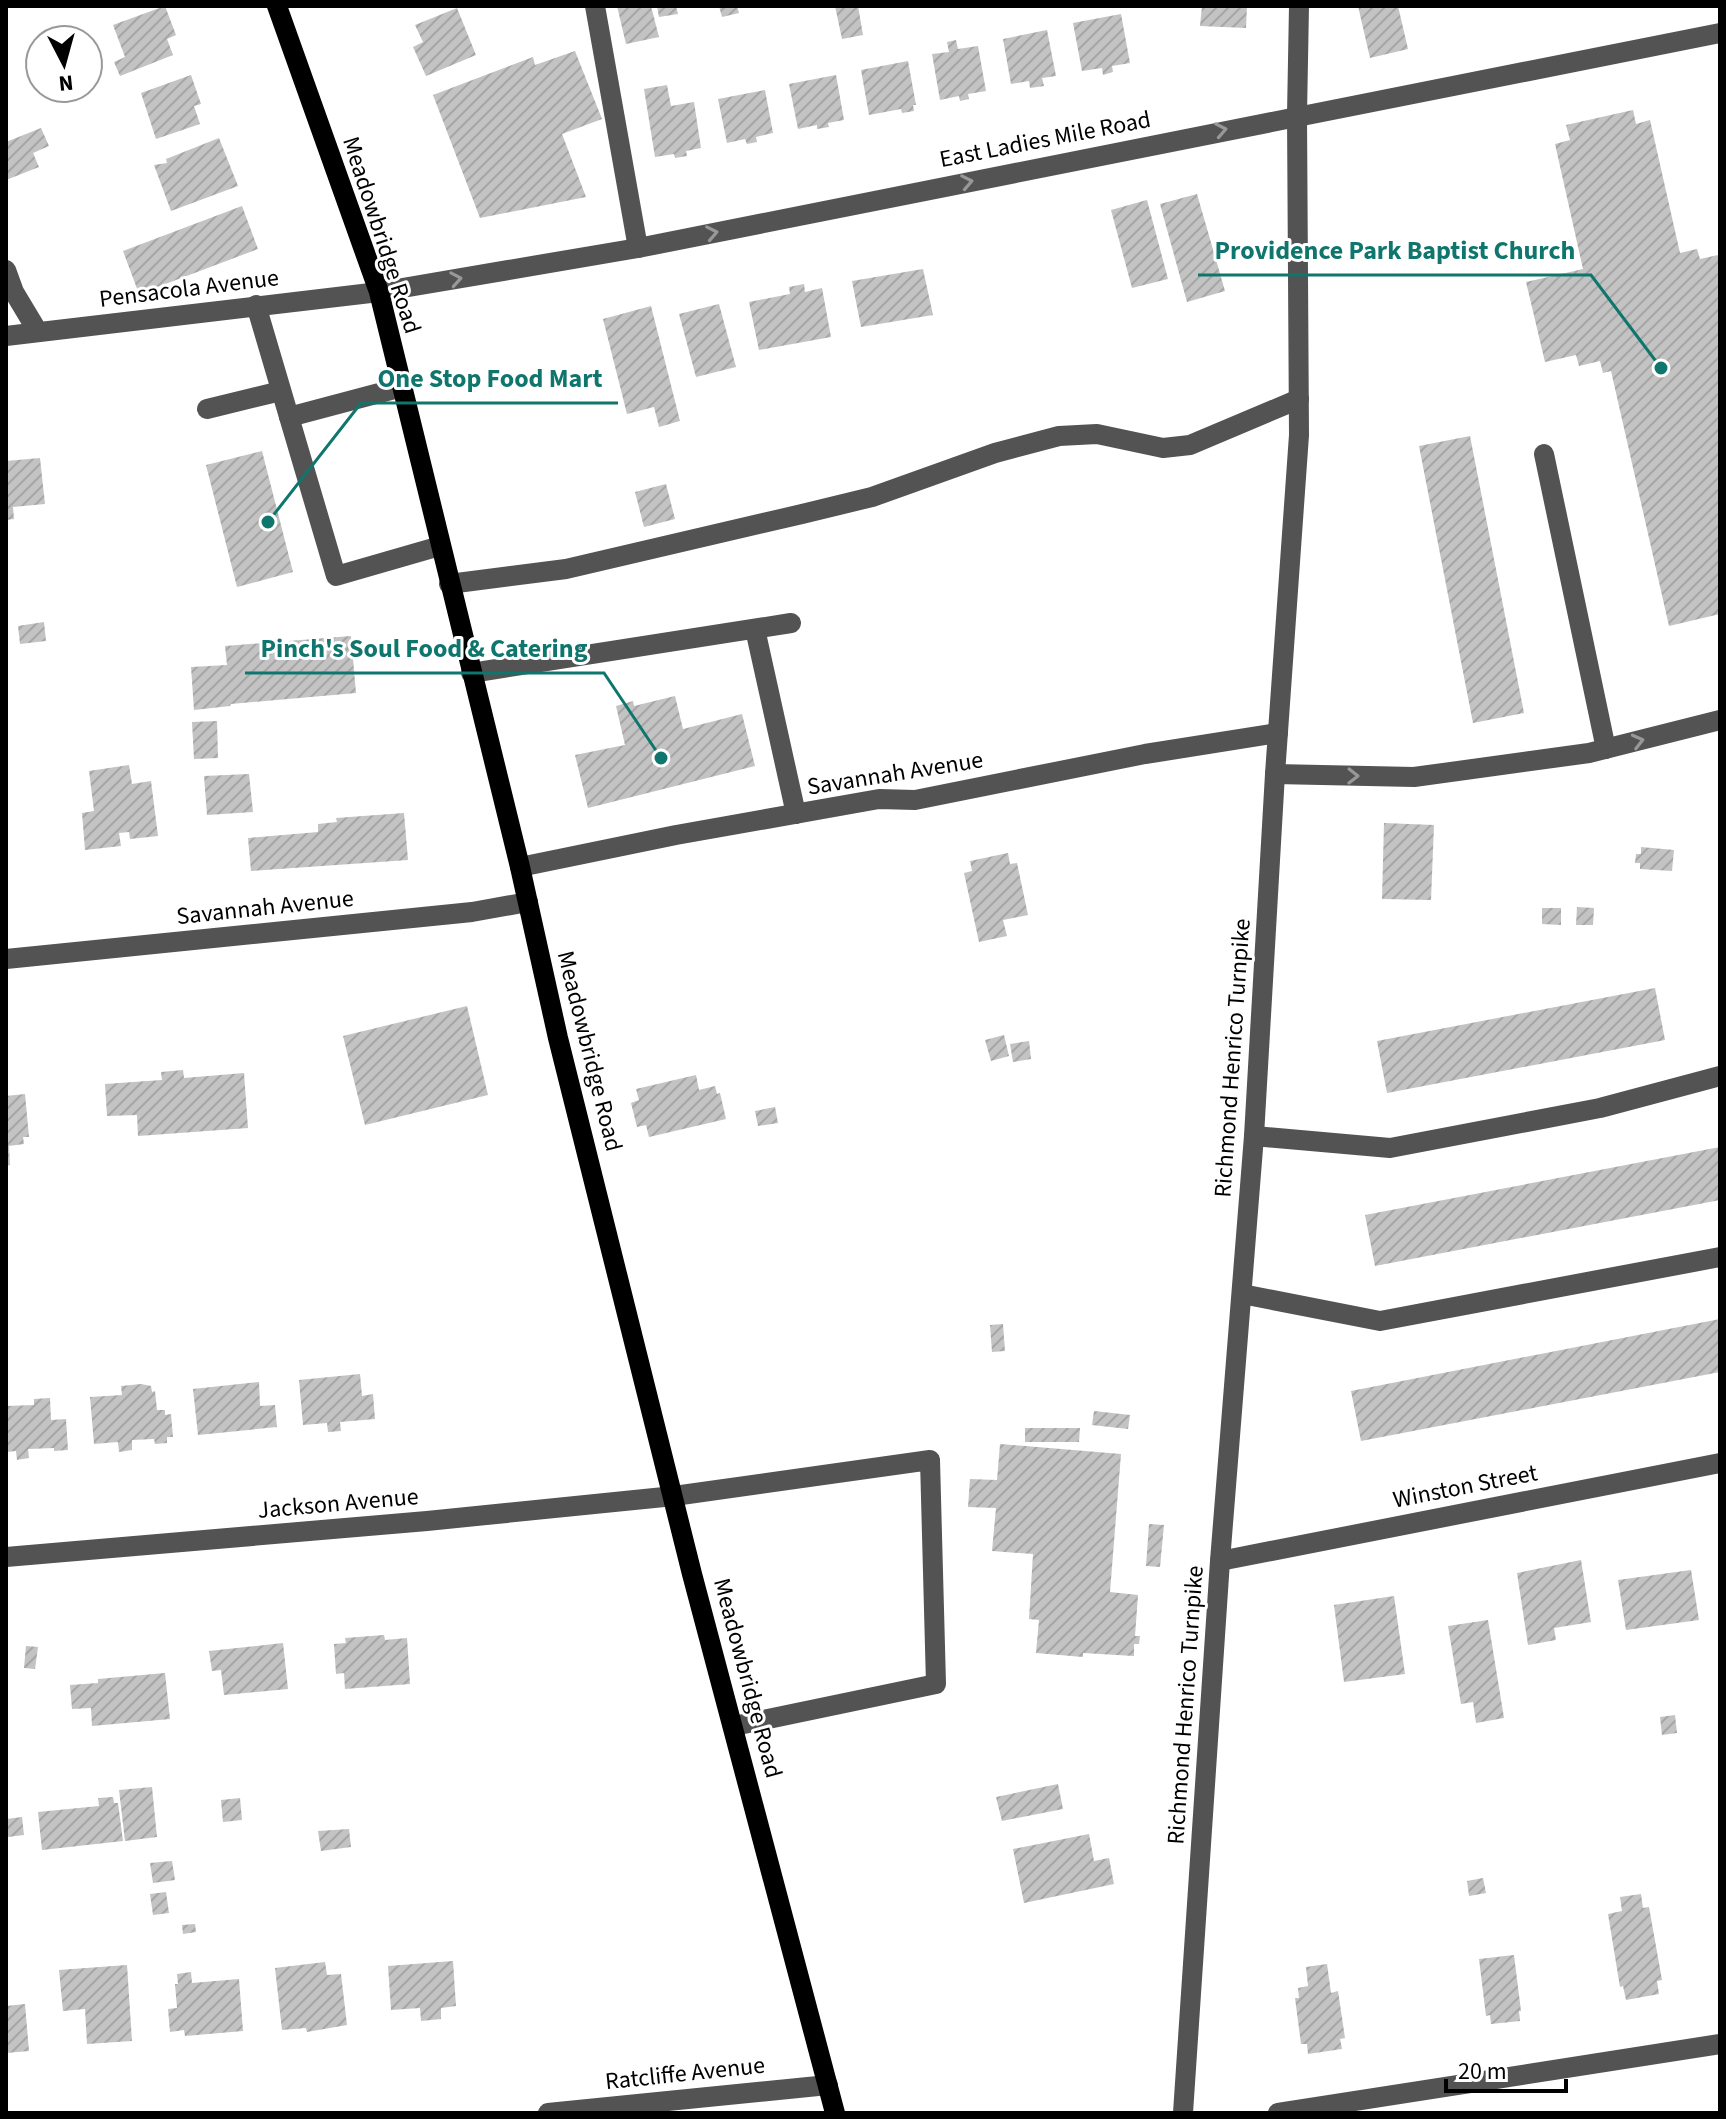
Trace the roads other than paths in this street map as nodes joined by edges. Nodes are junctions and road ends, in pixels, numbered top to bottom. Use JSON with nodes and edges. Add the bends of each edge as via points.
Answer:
{"nodes":[{"id":1,"x":277,"y":6,"type":"edge"},
{"id":2,"x":595,"y":6,"type":"edge"},
{"id":3,"x":1299,"y":6,"type":"edge"},
{"id":4,"x":1720,"y":33,"type":"edge"},
{"id":5,"x":1297,"y":115,"type":"junction"},
{"id":6,"x":638,"y":248,"type":"junction"},
{"id":7,"x":6,"y":270,"type":"edge"},
{"id":8,"x":379,"y":292,"type":"junction"},
{"id":9,"x":256,"y":305,"type":"junction"},
{"id":10,"x":38,"y":332,"type":"junction"},
{"id":11,"x":6,"y":336,"type":"edge"},
{"id":12,"x":402,"y":387,"type":"junction"},
{"id":13,"x":281,"y":391,"type":"junction"},
{"id":14,"x":1299,"y":399,"type":"junction"},
{"id":15,"x":207,"y":409,"type":"dead end"},
{"id":16,"x":289,"y":417,"type":"junction"},
{"id":17,"x":1544,"y":454,"type":"dead end"},
{"id":18,"x":440,"y":546,"type":"junction"},
{"id":19,"x":449,"y":584,"type":"junction"},
{"id":20,"x":791,"y":623,"type":"dead end"},
{"id":21,"x":755,"y":629,"type":"junction"},
{"id":22,"x":471,"y":673,"type":"junction"},
{"id":23,"x":1720,"y":720,"type":"edge"},
{"id":24,"x":1278,"y":733,"type":"junction"},
{"id":25,"x":1606,"y":749,"type":"junction"},
{"id":26,"x":1275,"y":774,"type":"junction"},
{"id":27,"x":796,"y":814,"type":"junction"},
{"id":28,"x":520,"y":867,"type":"junction"},
{"id":29,"x":528,"y":902,"type":"junction"},
{"id":30,"x":6,"y":959,"type":"edge"},
{"id":31,"x":1720,"y":1076,"type":"edge"},
{"id":32,"x":1254,"y":1136,"type":"junction"},
{"id":33,"x":1720,"y":1257,"type":"edge"},
{"id":34,"x":1242,"y":1294,"type":"junction"},
{"id":35,"x":1720,"y":1463,"type":"edge"},
{"id":36,"x":674,"y":1496,"type":"junction"},
{"id":37,"x":6,"y":1557,"type":"edge"},
{"id":38,"x":1220,"y":1561,"type":"junction"},
{"id":39,"x":734,"y":1726,"type":"junction"},
{"id":40,"x":1720,"y":2044,"type":"edge"},
{"id":41,"x":828,"y":2085,"type":"junction"},
{"id":42,"x":685,"y":2106,"type":"edge"},
{"id":43,"x":548,"y":2113,"type":"edge"},
{"id":44,"x":835,"y":2113,"type":"edge"},
{"id":45,"x":1183,"y":2113,"type":"edge"},
{"id":46,"x":1278,"y":2113,"type":"edge"}],
"edges":[{"from":1,"to":8,"type":"main road","name":"Meadowbridge Road"},
{"from":2,"to":6,"type":"street"},
{"from":3,"to":5,"type":"street","name":"Richmond Henrico Turnpike"},
{"from":4,"to":5,"type":"street","name":"East Ladies Mile Road"},
{"from":6,"to":5,"type":"street","name":"East Ladies Mile Road","one_way":true},
{"from":5,"to":14,"type":"street","name":"Richmond Henrico Turnpike"},
{"from":8,"to":6,"type":"street","name":"East Ladies Mile Road","one_way":true},
{"from":7,"to":10,"type":"street"},
{"from":8,"to":9,"type":"street","name":"Pensacola Avenue"},
{"from":8,"to":12,"type":"main road","name":"Meadowbridge Road"},
{"from":9,"to":10,"type":"street","name":"Pensacola Avenue"},
{"from":9,"to":13,"type":"street"},
{"from":10,"to":11,"type":"street","name":"Pensacola Avenue"},
{"from":12,"to":16,"type":"street"},
{"from":12,"to":18,"type":"main road","name":"Meadowbridge Road"},
{"from":13,"to":15,"type":"street"},
{"from":13,"to":16,"type":"street"},
{"from":14,"to":19,"type":"street","via":[[1190,445],[1163,448],[1097,434],[1059,436],[872,497],[802,514],[566,569]]},
{"from":14,"to":24,"type":"street","name":"Richmond Henrico Turnpike"},
{"from":16,"to":18,"type":"street","via":[[336,576]]},
{"from":17,"to":25,"type":"street"},
{"from":18,"to":19,"type":"main road","name":"Meadowbridge Road"},
{"from":19,"to":22,"type":"main road","name":"Meadowbridge Road"},
{"from":20,"to":21,"type":"street"},
{"from":21,"to":22,"type":"street"},
{"from":21,"to":27,"type":"street"},
{"from":22,"to":28,"type":"main road","name":"Meadowbridge Road"},
{"from":25,"to":23,"type":"street","one_way":true},
{"from":24,"to":26,"type":"street","name":"Richmond Henrico Turnpike"},
{"from":24,"to":27,"type":"street","name":"Savannah Avenue","via":[[915,800],[879,799]]},
{"from":26,"to":25,"type":"street","one_way":true,"via":[[1414,777]]},
{"from":26,"to":32,"type":"street","name":"Richmond Henrico Turnpike"},
{"from":27,"to":28,"type":"street","name":"Savannah Avenue"},
{"from":28,"to":29,"type":"main road","name":"Meadowbridge Road"},
{"from":29,"to":30,"type":"street","name":"Savannah Avenue"},
{"from":29,"to":36,"type":"main road","name":"Meadowbridge Road"},
{"from":31,"to":32,"type":"street","via":[[1600,1108],[1390,1148]]},
{"from":32,"to":34,"type":"street","name":"Richmond Henrico Turnpike"},
{"from":33,"to":34,"type":"street","via":[[1380,1321]]},
{"from":34,"to":38,"type":"street","name":"Richmond Henrico Turnpike"},
{"from":35,"to":38,"type":"street","name":"Winston Street"},
{"from":36,"to":37,"type":"street","name":"Jackson Avenue"},
{"from":36,"to":39,"type":"main road","name":"Meadowbridge Road"},
{"from":36,"to":39,"type":"street","name":"Jackson Avenue","via":[[930,1460],[936,1684]]},
{"from":38,"to":45,"type":"street","name":"Richmond Henrico Turnpike"},
{"from":39,"to":41,"type":"main road","name":"Meadowbridge Road"},
{"from":40,"to":46,"type":"street"},
{"from":41,"to":42,"type":"street","name":"Ratcliffe Avenue"},
{"from":41,"to":44,"type":"main road","name":"Meadowbridge Road"},
{"from":42,"to":43,"type":"street","name":"Ratcliffe Avenue"}]}
